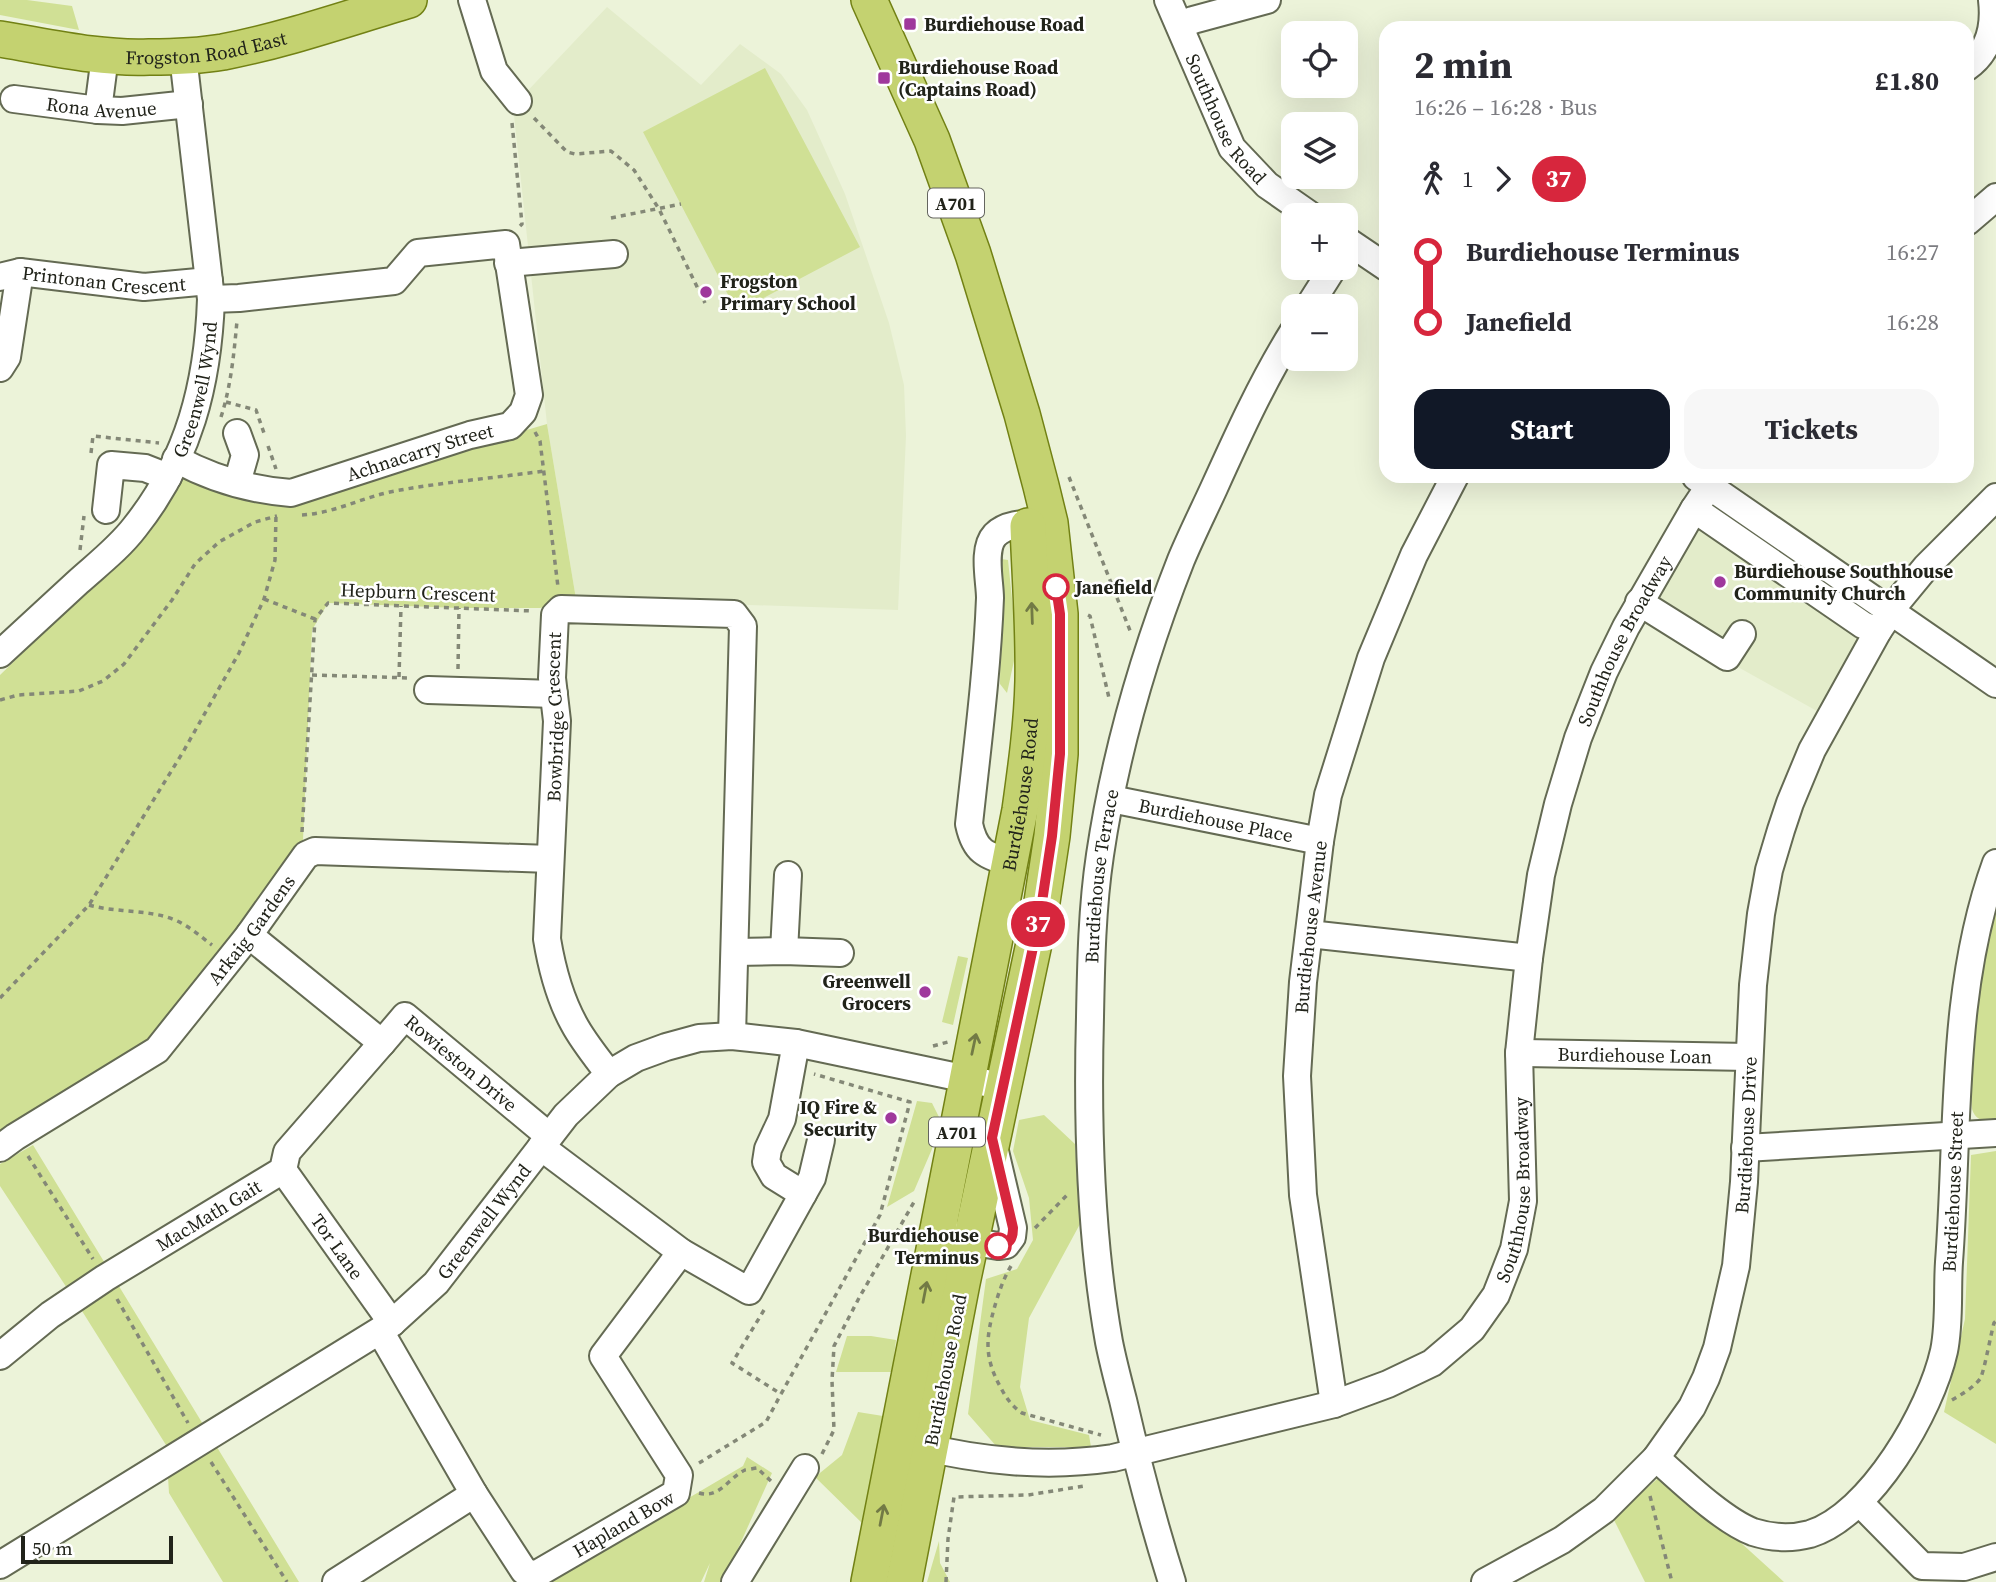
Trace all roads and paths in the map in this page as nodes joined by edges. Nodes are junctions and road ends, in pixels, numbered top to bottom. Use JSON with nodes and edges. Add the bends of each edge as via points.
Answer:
{"nodes":[{"id":1,"x":409,"y":0,"type":"edge"},
{"id":2,"x":472,"y":0,"type":"edge"},
{"id":3,"x":869,"y":0,"type":"edge"},
{"id":4,"x":1168,"y":0,"type":"edge"},
{"id":5,"x":1267,"y":0,"type":"edge"},
{"id":6,"x":1992,"y":0,"type":"edge"},
{"id":7,"x":1180,"y":25,"type":"junction"},
{"id":8,"x":0,"y":39,"type":"edge"},
{"id":9,"x":105,"y":55,"type":"junction"},
{"id":10,"x":183,"y":56,"type":"junction"},
{"id":11,"x":1974,"y":63,"type":"edge"},
{"id":12,"x":513,"y":96,"type":"junction"},
{"id":13,"x":14,"y":99,"type":"dead end"},
{"id":14,"x":189,"y":104,"type":"junction"},
{"id":15,"x":98,"y":110,"type":"junction"},
{"id":16,"x":1996,"y":197,"type":"edge"},
{"id":17,"x":1293,"y":203,"type":"edge"},
{"id":18,"x":681,"y":204,"type":"dead end"},
{"id":19,"x":659,"y":209,"type":"junction"},
{"id":20,"x":1974,"y":216,"type":"edge"},
{"id":21,"x":611,"y":218,"type":"dead end"},
{"id":22,"x":1358,"y":250,"type":"edge"},
{"id":23,"x":507,"y":254,"type":"junction"},
{"id":24,"x":614,"y":254,"type":"dead end"},
{"id":25,"x":1379,"y":263,"type":"edge"},
{"id":26,"x":10,"y":275,"type":"edge"},
{"id":27,"x":210,"y":290,"type":"junction"},
{"id":28,"x":705,"y":303,"type":"dead end"},
{"id":29,"x":1281,"y":352,"type":"edge"},
{"id":30,"x":0,"y":368,"type":"edge"},
{"id":31,"x":523,"y":412,"type":"junction"},
{"id":32,"x":237,"y":433,"type":"dead end"},
{"id":33,"x":1065,"y":467,"type":"dead end"},
{"id":34,"x":172,"y":468,"type":"junction"},
{"id":35,"x":544,"y":471,"type":"junction"},
{"id":36,"x":237,"y":483,"type":"junction"},
{"id":37,"x":1451,"y":483,"type":"edge"},
{"id":38,"x":1704,"y":483,"type":"edge"},
{"id":39,"x":1711,"y":483,"type":"edge"},
{"id":40,"x":1996,"y":497,"type":"edge"},
{"id":41,"x":274,"y":504,"type":"junction"},
{"id":42,"x":1694,"y":509,"type":"junction"},
{"id":43,"x":106,"y":510,"type":"dead end"},
{"id":44,"x":1039,"y":524,"type":"junction"},
{"id":45,"x":264,"y":599,"type":"junction"},
{"id":46,"x":1639,"y":602,"type":"junction"},
{"id":47,"x":401,"y":606,"type":"junction"},
{"id":48,"x":459,"y":608,"type":"junction"},
{"id":49,"x":1059,"y":608,"type":"junction"},
{"id":50,"x":558,"y":612,"type":"junction"},
{"id":51,"x":315,"y":619,"type":"junction"},
{"id":52,"x":1885,"y":621,"type":"junction"},
{"id":53,"x":1742,"y":634,"type":"dead end"},
{"id":54,"x":0,"y":654,"type":"edge"},
{"id":55,"x":1145,"y":663,"type":"junction"},
{"id":56,"x":312,"y":675,"type":"junction"},
{"id":57,"x":399,"y":677,"type":"junction"},
{"id":58,"x":424,"y":684,"type":"joint"},
{"id":59,"x":1996,"y":684,"type":"edge"},
{"id":60,"x":457,"y":691,"type":"junction"},
{"id":61,"x":554,"y":694,"type":"junction"},
{"id":62,"x":0,"y":700,"type":"edge"},
{"id":63,"x":1130,"y":712,"type":"junction"},
{"id":64,"x":1111,"y":799,"type":"junction"},
{"id":65,"x":1320,"y":841,"type":"junction"},
{"id":66,"x":306,"y":855,"type":"junction"},
{"id":67,"x":550,"y":859,"type":"junction"},
{"id":68,"x":1011,"y":863,"type":"junction"},
{"id":69,"x":1996,"y":863,"type":"edge"},
{"id":70,"x":788,"y":875,"type":"dead end"},
{"id":71,"x":89,"y":905,"type":"junction"},
{"id":72,"x":1309,"y":934,"type":"junction"},
{"id":73,"x":249,"y":935,"type":"junction"},
{"id":74,"x":785,"y":951,"type":"junction"},
{"id":75,"x":735,"y":952,"type":"junction"},
{"id":76,"x":840,"y":953,"type":"dead end"},
{"id":77,"x":1529,"y":958,"type":"junction"},
{"id":78,"x":230,"y":959,"type":"junction"},
{"id":79,"x":0,"y":998,"type":"edge"},
{"id":80,"x":954,"y":1034,"type":"dead end"},
{"id":81,"x":732,"y":1036,"type":"junction"},
{"id":82,"x":382,"y":1043,"type":"junction"},
{"id":83,"x":1519,"y":1053,"type":"junction"},
{"id":84,"x":794,"y":1056,"type":"junction"},
{"id":85,"x":1749,"y":1057,"type":"junction"},
{"id":86,"x":920,"y":1069,"type":"junction"},
{"id":87,"x":609,"y":1074,"type":"junction"},
{"id":88,"x":967,"y":1079,"type":"junction"},
{"id":89,"x":1003,"y":1087,"type":"junction"},
{"id":90,"x":1996,"y":1132,"type":"edge"},
{"id":91,"x":1956,"y":1134,"type":"junction"},
{"id":92,"x":821,"y":1140,"type":"dead end"},
{"id":93,"x":8,"y":1142,"type":"edge"},
{"id":94,"x":545,"y":1142,"type":"junction"},
{"id":95,"x":1745,"y":1148,"type":"junction"},
{"id":96,"x":283,"y":1170,"type":"junction"},
{"id":97,"x":1090,"y":1177,"type":"junction"},
{"id":98,"x":803,"y":1194,"type":"junction"},
{"id":99,"x":916,"y":1200,"type":"dead end"},
{"id":100,"x":938,"y":1229,"type":"junction"},
{"id":101,"x":1032,"y":1232,"type":"dead end"},
{"id":102,"x":971,"y":1240,"type":"junction"},
{"id":103,"x":681,"y":1252,"type":"junction"},
{"id":104,"x":1013,"y":1263,"type":"dead end"},
{"id":105,"x":105,"y":1278,"type":"junction"},
{"id":106,"x":749,"y":1291,"type":"junction"},
{"id":107,"x":1996,"y":1321,"type":"edge"},
{"id":108,"x":386,"y":1327,"type":"junction"},
{"id":109,"x":0,"y":1356,"type":"edge"},
{"id":110,"x":781,"y":1394,"type":"junction"},
{"id":111,"x":1334,"y":1404,"type":"junction"},
{"id":112,"x":1925,"y":1405,"type":"junction"},
{"id":113,"x":896,"y":1441,"type":"junction"},
{"id":114,"x":198,"y":1442,"type":"junction"},
{"id":115,"x":931,"y":1449,"type":"junction"},
{"id":116,"x":1135,"y":1452,"type":"junction"},
{"id":117,"x":1650,"y":1465,"type":"junction"},
{"id":118,"x":805,"y":1468,"type":"joint"},
{"id":119,"x":678,"y":1484,"type":"junction"},
{"id":120,"x":1089,"y":1485,"type":"dead end"},
{"id":121,"x":781,"y":1487,"type":"junction"},
{"id":122,"x":474,"y":1494,"type":"junction"},
{"id":123,"x":1859,"y":1502,"type":"junction"},
{"id":124,"x":1996,"y":1557,"type":"edge"},
{"id":125,"x":0,"y":1565,"type":"edge"},
{"id":126,"x":287,"y":1582,"type":"edge"},
{"id":127,"x":336,"y":1582,"type":"edge"},
{"id":128,"x":735,"y":1582,"type":"edge"},
{"id":129,"x":869,"y":1582,"type":"edge"},
{"id":130,"x":904,"y":1582,"type":"edge"},
{"id":131,"x":946,"y":1582,"type":"edge"},
{"id":132,"x":1172,"y":1582,"type":"edge"},
{"id":133,"x":1485,"y":1582,"type":"edge"},
{"id":134,"x":1672,"y":1582,"type":"edge"}],
"edges":[{"from":1,"to":10,"type":"main road","name":"Frogston Road East","via":[[223,52]]},
{"from":2,"to":12,"type":"street","via":[[494,71]]},
{"from":3,"to":44,"type":"main road","name":"Burdiehouse Road","number":"A701","via":[[932,141],[973,254],[1022,414]]},
{"from":4,"to":7,"type":"street","name":"Southhouse Road"},
{"from":5,"to":7,"type":"street"},
{"from":6,"to":11,"type":"street","via":[[1992,28]]},
{"from":7,"to":17,"type":"street","name":"Southhouse Road","via":[[1232,148],[1267,185]]},
{"from":8,"to":9,"type":"main road","name":"Frogston Road East"},
{"from":9,"to":10,"type":"main road","name":"Frogston Road East"},
{"from":9,"to":15,"type":"street"},
{"from":10,"to":14,"type":"street","name":"Greenwell Wynd"},
{"from":12,"to":19,"type":"path","via":[[567,152],[611,151],[634,170]]},
{"from":12,"to":23,"type":"path","via":[[522,224]]},
{"from":13,"to":15,"type":"street","name":"Rona Avenue"},
{"from":14,"to":15,"type":"street","name":"Rona Avenue"},
{"from":14,"to":27,"type":"street","name":"Greenwell Wynd"},
{"from":16,"to":20,"type":"street"},
{"from":18,"to":19,"type":"path"},
{"from":19,"to":21,"type":"path"},
{"from":19,"to":28,"type":"path"},
{"from":22,"to":25,"type":"street"},
{"from":23,"to":24,"type":"street"},
{"from":23,"to":27,"type":"street","via":[[418,253],[394,281],[239,298]]},
{"from":23,"to":31,"type":"street","via":[[529,394]]},
{"from":26,"to":27,"type":"street","name":"Printonan Crescent"},
{"from":26,"to":30,"type":"street","via":[[7,357]]},
{"from":27,"to":34,"type":"street","name":"Greenwell Wynd","via":[[204,378]]},
{"from":29,"to":55,"type":"street","name":"Burdiehouse Terrace","via":[[1246,416],[1182,557]]},
{"from":31,"to":35,"type":"path","via":[[540,441]]},
{"from":31,"to":41,"type":"street","name":"Achnacarry Street","via":[[510,426],[290,493]]},
{"from":32,"to":36,"type":"street","via":[[244,456]]},
{"from":33,"to":55,"type":"path"},
{"from":34,"to":36,"type":"street","name":"Achnacarry Street","via":[[195,469]]},
{"from":34,"to":43,"type":"street","name":"Achnacarry Street","via":[[111,465]]},
{"from":34,"to":54,"type":"street","name":"Greenwell Wynd","via":[[154,500],[113,552]]},
{"from":35,"to":41,"type":"path","via":[[396,491],[316,514]]},
{"from":35,"to":50,"type":"path"},
{"from":36,"to":41,"type":"street","name":"Achnacarry Street","via":[[262,491]]},
{"from":37,"to":65,"type":"street","name":"Burdiehouse Avenue","via":[[1414,555],[1371,658],[1328,794]]},
{"from":38,"to":42,"type":"street","name":"Southhouse Broadway"},
{"from":39,"to":52,"type":"street"},
{"from":40,"to":52,"type":"street","name":"Burdiehouse Drive","via":[[1926,567]]},
{"from":41,"to":45,"type":"path","via":[[275,560]]},
{"from":41,"to":62,"type":"path","via":[[195,564],[124,664],[103,681],[79,691]]},
{"from":42,"to":46,"type":"street","name":"Southhouse Broadway"},
{"from":42,"to":52,"type":"street","via":[[1863,625]]},
{"from":44,"to":49,"type":"main road","name":"Burdiehouse Road","number":"A701"},
{"from":68,"to":44,"type":"main road","name":"Burdiehouse Road","number":"A701","one_way":true,"via":[[1029,741]]},
{"from":44,"to":68,"type":"street","via":[[1013,525],[994,536],[988,553],[990,596],[970,824],[973,841],[989,856]]},
{"from":45,"to":51,"type":"path"},
{"from":45,"to":71,"type":"path","via":[[189,741]]},
{"from":46,"to":53,"type":"street","via":[[1727,657]]},
{"from":46,"to":77,"type":"street","name":"Southhouse Broadway","via":[[1578,738],[1541,875]]},
{"from":47,"to":48,"type":"path","name":"Hepburn Crescent"},
{"from":47,"to":51,"type":"path","name":"Hepburn Crescent","via":[[328,603]]},
{"from":47,"to":57,"type":"path"},
{"from":48,"to":50,"type":"path","name":"Hepburn Crescent"},
{"from":48,"to":60,"type":"path"},
{"from":49,"to":63,"type":"path","via":[[1090,616],[1110,701]]},
{"from":49,"to":89,"type":"main road","name":"Burdiehouse Road","number":"A701","via":[[1060,754],[1052,836]]},
{"from":50,"to":61,"type":"street","name":"Bowbridge Crescent"},
{"from":50,"to":75,"type":"street","name":"Bowbridge Crescent","via":[[734,614],[743,625]]},
{"from":51,"to":56,"type":"path"},
{"from":52,"to":59,"type":"street"},
{"from":52,"to":85,"type":"street","name":"Burdiehouse Drive","via":[[1812,750],[1781,830],[1761,914]]},
{"from":55,"to":63,"type":"street","name":"Burdiehouse Terrace"},
{"from":56,"to":57,"type":"path"},
{"from":56,"to":66,"type":"path","via":[[301,838]]},
{"from":57,"to":58,"type":"path"},
{"from":58,"to":60,"type":"street"},
{"from":60,"to":61,"type":"street"},
{"from":61,"to":67,"type":"street","name":"Bowbridge Crescent"},
{"from":63,"to":64,"type":"street","name":"Burdiehouse Terrace"},
{"from":64,"to":65,"type":"street","name":"Burdiehouse Place"},
{"from":64,"to":97,"type":"street","name":"Burdiehouse Terrace","via":[[1092,932]]},
{"from":65,"to":72,"type":"street","name":"Burdiehouse Avenue"},
{"from":66,"to":67,"type":"street","name":"Arkaig Gardens","via":[[315,851]]},
{"from":66,"to":73,"type":"street","name":"Arkaig Gardens"},
{"from":67,"to":87,"type":"street","name":"Bowbridge Crescent","via":[[547,939],[551,966],[574,1026]]},
{"from":88,"to":68,"type":"main road","name":"Burdiehouse Road","number":"A701","one_way":true},
{"from":69,"to":91,"type":"street","name":"Burdiehouse Street","via":[[1979,919],[1963,1016]]},
{"from":70,"to":74,"type":"street"},
{"from":71,"to":78,"type":"path","via":[[173,919]]},
{"from":71,"to":79,"type":"path"},
{"from":72,"to":77,"type":"street"},
{"from":72,"to":111,"type":"street","name":"Burdiehouse Avenue","via":[[1297,1076],[1300,1148]]},
{"from":73,"to":78,"type":"street","name":"Arkaig Gardens"},
{"from":73,"to":82,"type":"street","name":"Rowieston Drive"},
{"from":74,"to":75,"type":"street"},
{"from":74,"to":76,"type":"street"},
{"from":75,"to":81,"type":"street","name":"Bowbridge Crescent"},
{"from":77,"to":83,"type":"street","name":"Southhouse Broadway"},
{"from":78,"to":93,"type":"street","name":"Arkaig Gardens","via":[[157,1050]]},
{"from":80,"to":86,"type":"path","via":[[936,1047],[924,1046]]},
{"from":81,"to":84,"type":"street","name":"Greenwell Wynd"},
{"from":81,"to":87,"type":"street","name":"Greenwell Wynd","via":[[666,1047]]},
{"from":82,"to":94,"type":"street","name":"Rowieston Drive","via":[[405,1016]]},
{"from":82,"to":96,"type":"street","name":"MacMath Gait","via":[[287,1152]]},
{"from":83,"to":85,"type":"street","name":"Burdiehouse Loan"},
{"from":83,"to":111,"type":"street","name":"Southhouse Broadway","via":[[1523,1201],[1514,1249],[1496,1295],[1472,1329],[1432,1363]]},
{"from":84,"to":86,"type":"street","name":"Greenwell Wynd"},
{"from":84,"to":98,"type":"street","via":[[782,1119],[766,1162],[774,1176]]},
{"from":84,"to":110,"type":"path","via":[[910,1102],[880,1215]]},
{"from":85,"to":95,"type":"street","name":"Burdiehouse Drive"},
{"from":86,"to":88,"type":"street","name":"Greenwell Wynd"},
{"from":87,"to":94,"type":"street","name":"Greenwell Wynd"},
{"from":88,"to":89,"type":"street","name":"Greenwell Wynd"},
{"from":88,"to":100,"type":"main road","name":"Burdiehouse Road","number":"A701"},
{"from":89,"to":102,"type":"main road","name":"Burdiehouse Road","number":"A701"},
{"from":90,"to":91,"type":"street"},
{"from":91,"to":95,"type":"street"},
{"from":91,"to":112,"type":"street","name":"Burdiehouse Street","via":[[1948,1321],[1944,1352]]},
{"from":92,"to":98,"type":"street"},
{"from":93,"to":105,"type":"path"},
{"from":94,"to":103,"type":"street"},
{"from":94,"to":108,"type":"street","name":"Greenwell Wynd","via":[[436,1283]]},
{"from":95,"to":117,"type":"street","name":"Burdiehouse Drive","via":[[1736,1266],[1717,1348],[1692,1407]]},
{"from":96,"to":105,"type":"street","name":"MacMath Gait"},
{"from":96,"to":108,"type":"street","name":"Tor Lane"},
{"from":97,"to":101,"type":"path","via":[[1064,1196]]},
{"from":97,"to":116,"type":"street","name":"Burdiehouse Terrace","via":[[1110,1343]]},
{"from":98,"to":106,"type":"street"},
{"from":99,"to":118,"type":"path","via":[[834,1346],[834,1430],[820,1461]]},
{"from":100,"to":102,"type":"street"},
{"from":113,"to":100,"type":"main road","name":"Burdiehouse Road","number":"A701","one_way":true},
{"from":102,"to":115,"type":"main road","name":"Burdiehouse Road","number":"A701"},
{"from":103,"to":106,"type":"street"},
{"from":103,"to":119,"type":"street","name":"Hapland Bow","via":[[603,1356]]},
{"from":104,"to":116,"type":"path","via":[[1003,1279],[988,1347],[991,1371],[1003,1392],[1022,1413],[1112,1438]]},
{"from":105,"to":109,"type":"street","name":"MacMath Gait"},
{"from":105,"to":114,"type":"path"},
{"from":106,"to":110,"type":"path","via":[[764,1310],[732,1363]]},
{"from":107,"to":112,"type":"path","via":[[1982,1377],[1953,1400]]},
{"from":108,"to":114,"type":"street","name":"Greenwell Wynd"},
{"from":108,"to":122,"type":"street","name":"Hapland Bow"},
{"from":110,"to":119,"type":"path","via":[[766,1422]]},
{"from":111,"to":116,"type":"street","name":"Southhouse Broadway"},
{"from":112,"to":123,"type":"street","name":"Burdiehouse Street","via":[[1885,1472]]},
{"from":113,"to":115,"type":"street","name":"Southhouse Broadway"},
{"from":129,"to":113,"type":"main road","name":"Burdiehouse Road","number":"A701","one_way":true},
{"from":114,"to":125,"type":"street","name":"Greenwell Wynd"},
{"from":114,"to":126,"type":"path"},
{"from":115,"to":116,"type":"street","name":"Southhouse Broadway","via":[[992,1461],[1053,1463]]},
{"from":115,"to":130,"type":"main road","name":"Burdiehouse Road","number":"A701"},
{"from":116,"to":132,"type":"street"},
{"from":117,"to":123,"type":"street","name":"Burdiehouse Street","via":[[1730,1519],[1771,1536],[1811,1533]]},
{"from":117,"to":133,"type":"street","name":"Burdiehouse Drive","via":[[1604,1510],[1562,1540]]},
{"from":117,"to":134,"type":"path"},
{"from":118,"to":121,"type":"street"},
{"from":119,"to":121,"type":"path","via":[[707,1495],[757,1468]]},
{"from":119,"to":122,"type":"street","name":"Hapland Bow","via":[[535,1575],[524,1571]]},
{"from":120,"to":131,"type":"path","via":[[1028,1495],[954,1497]]},
{"from":121,"to":128,"type":"street"},
{"from":122,"to":127,"type":"street"},
{"from":123,"to":124,"type":"street","via":[[1922,1566],[1964,1567]]}]}
